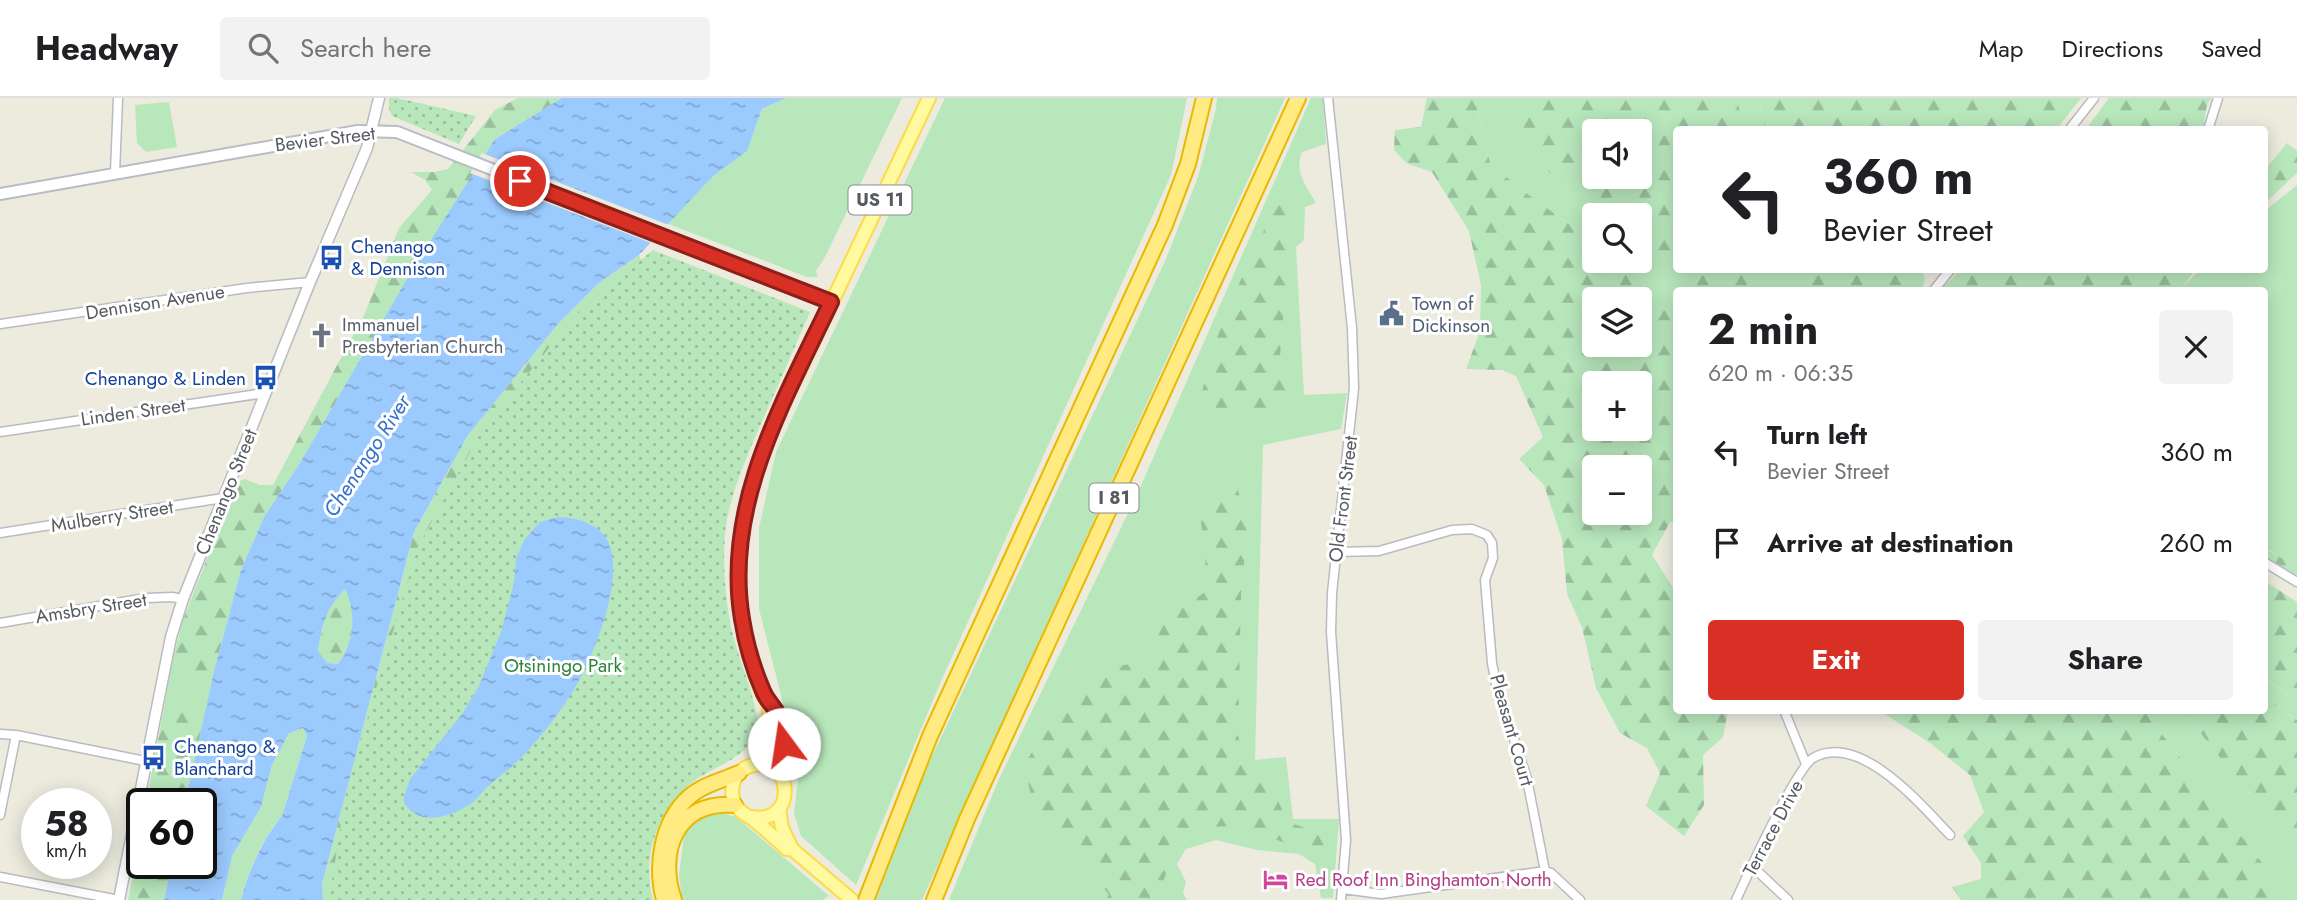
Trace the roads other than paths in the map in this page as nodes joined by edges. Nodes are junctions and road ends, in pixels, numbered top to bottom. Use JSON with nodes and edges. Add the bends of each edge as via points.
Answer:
{"nodes":[{"id":1,"x":118,"y":98,"type":"edge"},
{"id":2,"x":379,"y":98,"type":"edge"},
{"id":3,"x":929,"y":98,"type":"edge"},
{"id":4,"x":1204,"y":98,"type":"edge"},
{"id":5,"x":1298,"y":98,"type":"edge"},
{"id":6,"x":1328,"y":98,"type":"edge"},
{"id":7,"x":2094,"y":98,"type":"edge"},
{"id":8,"x":2218,"y":98,"type":"edge"},
{"id":9,"x":2071,"y":126,"type":"edge"},
{"id":10,"x":2209,"y":126,"type":"edge"},
{"id":11,"x":372,"y":132,"type":"junction"},
{"id":12,"x":115,"y":173,"type":"junction"},
{"id":13,"x":0,"y":194,"type":"edge"},
{"id":14,"x":1948,"y":273,"type":"edge"},
{"id":15,"x":310,"y":282,"type":"junction"},
{"id":16,"x":1936,"y":287,"type":"edge"},
{"id":17,"x":831,"y":302,"type":"junction"},
{"id":18,"x":0,"y":324,"type":"edge"},
{"id":19,"x":265,"y":393,"type":"junction"},
{"id":20,"x":0,"y":432,"type":"edge"},
{"id":21,"x":223,"y":498,"type":"junction"},
{"id":22,"x":0,"y":533,"type":"edge"},
{"id":23,"x":1336,"y":552,"type":"junction"},
{"id":24,"x":2268,"y":564,"type":"edge"},
{"id":25,"x":2297,"y":582,"type":"edge"},
{"id":26,"x":183,"y":599,"type":"junction"},
{"id":27,"x":0,"y":623,"type":"edge"},
{"id":28,"x":769,"y":704,"type":"junction"},
{"id":29,"x":1786,"y":714,"type":"edge"},
{"id":30,"x":0,"y":734,"type":"edge"},
{"id":31,"x":16,"y":735,"type":"junction"},
{"id":32,"x":145,"y":761,"type":"junction"},
{"id":33,"x":1806,"y":764,"type":"junction"},
{"id":34,"x":755,"y":765,"type":"junction"},
{"id":35,"x":739,"y":773,"type":"junction"},
{"id":36,"x":782,"y":779,"type":"junction"},
{"id":37,"x":735,"y":805,"type":"junction"},
{"id":38,"x":779,"y":809,"type":"junction"},
{"id":39,"x":0,"y":815,"type":"edge"},
{"id":40,"x":751,"y":817,"type":"junction"},
{"id":41,"x":1950,"y":835,"type":"dead end"},
{"id":42,"x":792,"y":849,"type":"junction"},
{"id":43,"x":879,"y":865,"type":"junction"},
{"id":44,"x":1752,"y":866,"type":"junction"},
{"id":45,"x":1545,"y":871,"type":"junction"},
{"id":46,"x":0,"y":877,"type":"edge"},
{"id":47,"x":1343,"y":889,"type":"junction"},
{"id":48,"x":1371,"y":897,"type":"edge"},
{"id":49,"x":119,"y":900,"type":"edge"},
{"id":50,"x":664,"y":900,"type":"edge"},
{"id":51,"x":674,"y":900,"type":"edge"},
{"id":52,"x":854,"y":900,"type":"edge"},
{"id":53,"x":866,"y":900,"type":"edge"},
{"id":54,"x":934,"y":900,"type":"edge"},
{"id":55,"x":1341,"y":900,"type":"edge"},
{"id":56,"x":1580,"y":900,"type":"edge"},
{"id":57,"x":1736,"y":900,"type":"edge"},
{"id":58,"x":1788,"y":900,"type":"edge"}],
"edges":[{"from":1,"to":12,"type":"street"},
{"from":2,"to":11,"type":"street","name":"Chenango Street"},
{"from":3,"to":17,"type":"main road","number":"US 11"},
{"from":4,"to":43,"type":"highway","via":[[1188,164],[1166,225],[930,736]]},
{"from":5,"to":54,"type":"highway","number":"I 81"},
{"from":6,"to":23,"type":"street","name":"Old Front Street","via":[[1354,388]]},
{"from":7,"to":9,"type":"street"},
{"from":8,"to":10,"type":"street"},
{"from":11,"to":12,"type":"main road","name":"Bevier Street"},
{"from":11,"to":15,"type":"street","name":"Chenango Street"},
{"from":11,"to":17,"type":"main road","name":"Bevier Street","via":[[397,132]]},
{"from":12,"to":13,"type":"main road","name":"Bevier Street"},
{"from":14,"to":16,"type":"street"},
{"from":15,"to":18,"type":"street","name":"Dennison Avenue"},
{"from":15,"to":19,"type":"street","name":"Chenango Street"},
{"from":17,"to":28,"type":"main road","number":"US 11","via":[[769,435],[743,518],[738,559],[742,619],[749,654]]},
{"from":19,"to":20,"type":"street","name":"Linden Street"},
{"from":19,"to":21,"type":"street","name":"Chenango Street"},
{"from":21,"to":22,"type":"street","name":"Mulberry Street"},
{"from":21,"to":26,"type":"street","name":"Chenango Street"},
{"from":23,"to":45,"type":"street","name":"Pleasant Court","via":[[1379,551],[1452,530],[1472,529],[1492,543],[1493,558],[1485,580],[1492,663],[1527,779]]},
{"from":23,"to":47,"type":"street","name":"Old Front Street","via":[[1331,632],[1346,828]]},
{"from":24,"to":25,"type":"street"},
{"from":26,"to":27,"type":"street","name":"Amsbry Street","via":[[146,598]]},
{"from":26,"to":32,"type":"street","name":"Chenango Street"},
{"from":28,"to":34,"type":"main road","number":"US 11","via":[[769,739]]},
{"from":28,"to":36,"type":"main road","number":"US 11","via":[[782,733]]},
{"from":29,"to":33,"type":"street"},
{"from":30,"to":31,"type":"street"},
{"from":31,"to":32,"type":"street"},
{"from":31,"to":39,"type":"street"},
{"from":32,"to":49,"type":"street","name":"Chenango Street"},
{"from":33,"to":41,"type":"street","name":"Terrace Drive","via":[[1837,752],[1871,764],[1903,786]]},
{"from":33,"to":44,"type":"street","name":"Terrace Drive"},
{"from":34,"to":35,"type":"main road"},
{"from":34,"to":36,"type":"main road","via":[[770,767]]},
{"from":35,"to":37,"type":"main road","via":[[732,787]]},
{"from":35,"to":50,"type":"highway","via":[[699,790],[673,818],[660,860]]},
{"from":36,"to":38,"type":"main road","number":"US 11","via":[[785,794]]},
{"from":37,"to":40,"type":"main road","number":"US 11"},
{"from":37,"to":51,"type":"highway","via":[[703,807],[676,833],[669,878]]},
{"from":38,"to":40,"type":"main road","via":[[766,818]]},
{"from":38,"to":42,"type":"main road","number":"US 11"},
{"from":40,"to":42,"type":"main road","number":"US 11"},
{"from":42,"to":52,"type":"main road","number":"US 11"},
{"from":43,"to":52,"type":"highway"},
{"from":43,"to":53,"type":"highway"},
{"from":44,"to":57,"type":"street","name":"Terrace Drive"},
{"from":44,"to":58,"type":"street"},
{"from":45,"to":48,"type":"street"},
{"from":45,"to":56,"type":"street"},
{"from":46,"to":49,"type":"street"},
{"from":47,"to":48,"type":"street"},
{"from":47,"to":55,"type":"street","name":"Old Front Street"}]}
